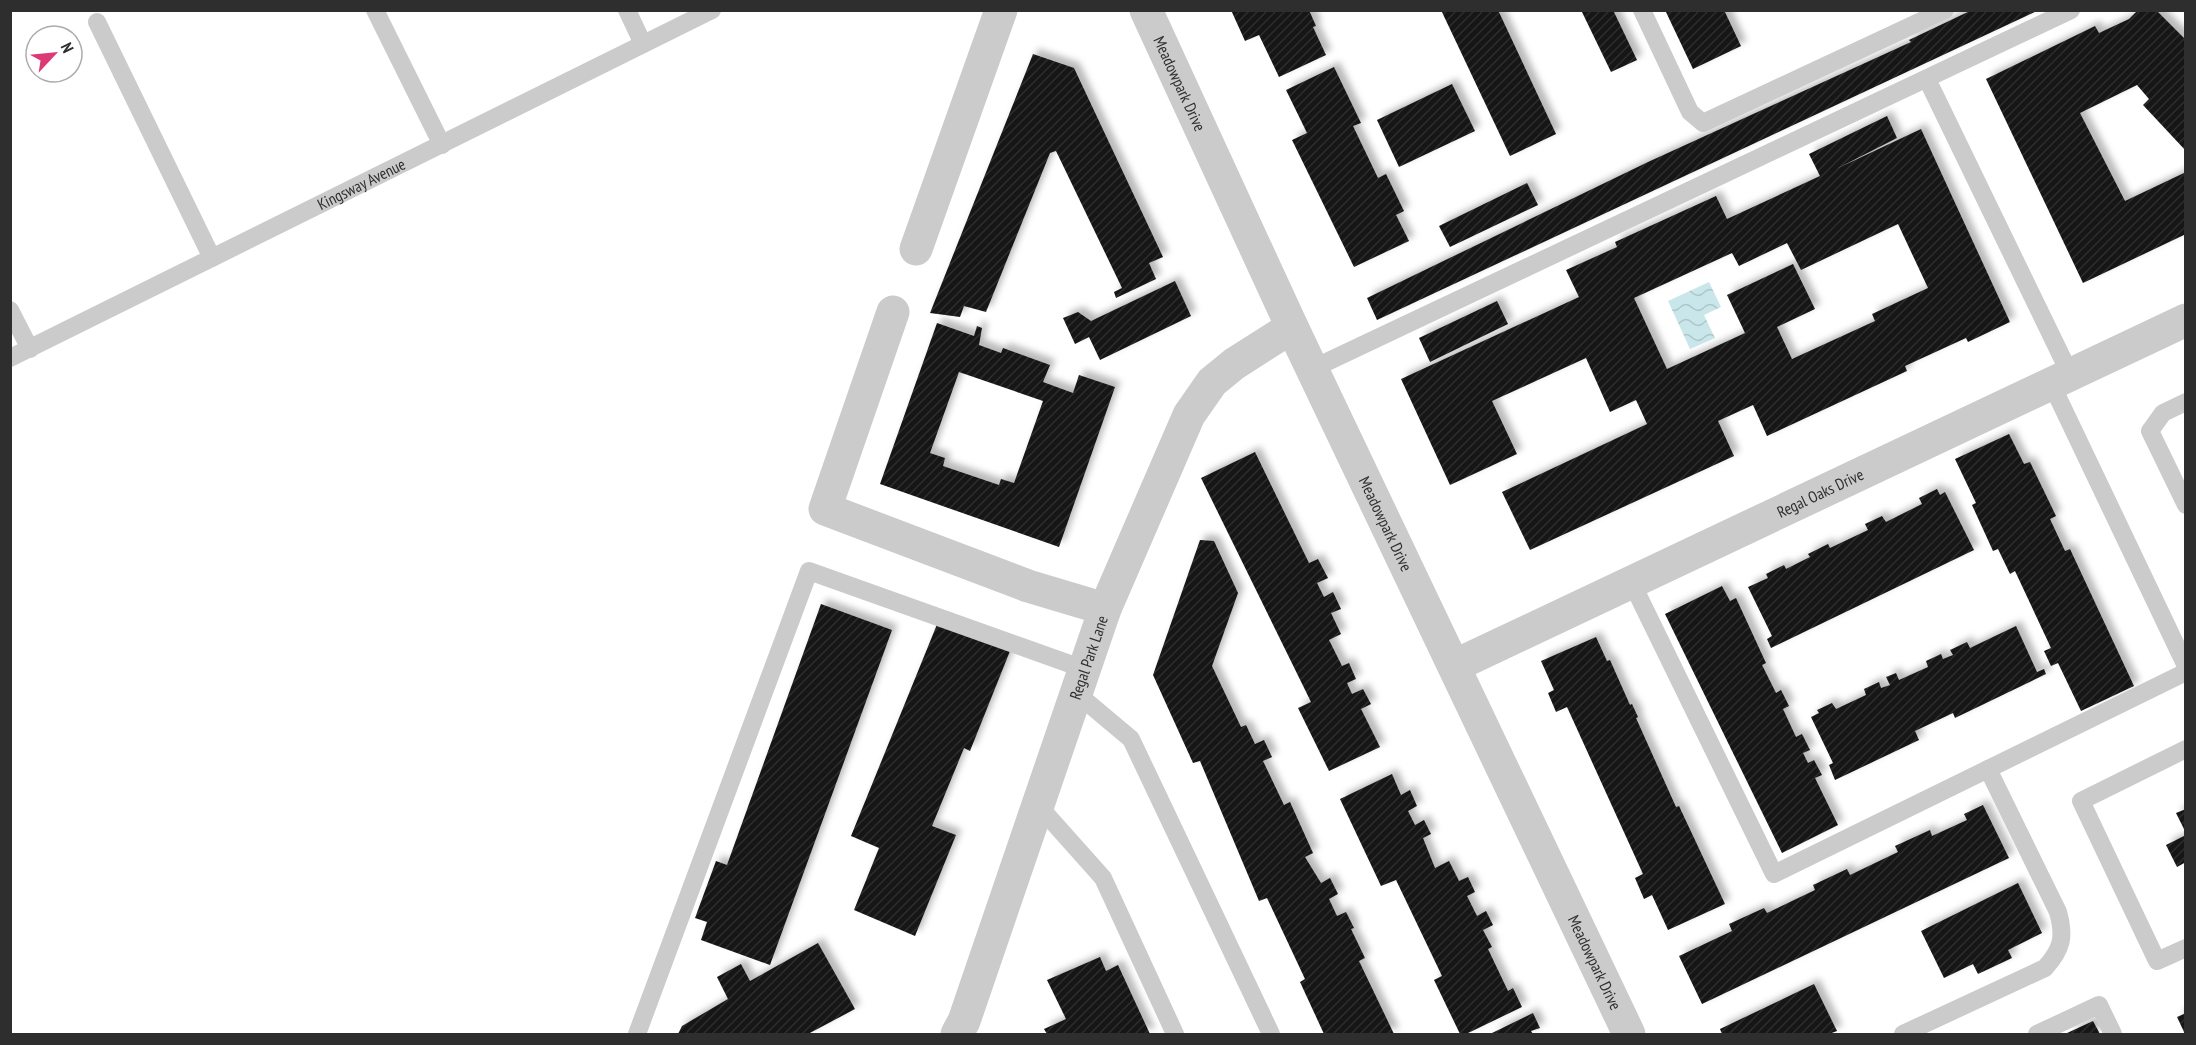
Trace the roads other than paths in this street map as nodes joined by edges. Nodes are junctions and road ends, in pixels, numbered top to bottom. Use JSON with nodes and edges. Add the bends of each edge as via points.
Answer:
{"nodes":[{"id":1,"x":375,"y":10,"type":"edge"},
{"id":2,"x":627,"y":10,"type":"edge"},
{"id":3,"x":712,"y":10,"type":"edge"},
{"id":4,"x":1001,"y":10,"type":"edge"},
{"id":5,"x":1146,"y":10,"type":"edge"},
{"id":6,"x":1642,"y":10,"type":"edge"},
{"id":7,"x":1945,"y":10,"type":"edge"},
{"id":8,"x":2071,"y":10,"type":"edge"},
{"id":9,"x":97,"y":22,"type":"dead end"},
{"id":10,"x":643,"y":45,"type":"junction"},
{"id":11,"x":1927,"y":79,"type":"junction"},
{"id":12,"x":442,"y":145,"type":"junction"},
{"id":13,"x":916,"y":249,"type":"dead end"},
{"id":14,"x":212,"y":258,"type":"junction"},
{"id":15,"x":10,"y":310,"type":"edge"},
{"id":16,"x":893,"y":312,"type":"dead end"},
{"id":17,"x":2186,"y":320,"type":"edge"},
{"id":18,"x":1292,"y":327,"type":"junction"},
{"id":19,"x":30,"y":349,"type":"junction"},
{"id":20,"x":10,"y":358,"type":"edge"},
{"id":21,"x":1312,"y":369,"type":"junction"},
{"id":22,"x":2060,"y":378,"type":"junction"},
{"id":23,"x":2186,"y":402,"type":"edge"},
{"id":24,"x":2186,"y":505,"type":"edge"},
{"id":25,"x":1631,"y":582,"type":"junction"},
{"id":26,"x":1105,"y":609,"type":"junction"},
{"id":27,"x":1454,"y":666,"type":"junction"},
{"id":28,"x":2186,"y":666,"type":"edge"},
{"id":29,"x":2186,"y":672,"type":"edge"},
{"id":30,"x":1079,"y":681,"type":"junction"},
{"id":31,"x":2186,"y":749,"type":"edge"},
{"id":32,"x":1988,"y":769,"type":"junction"},
{"id":33,"x":1037,"y":804,"type":"junction"},
{"id":34,"x":2186,"y":948,"type":"edge"},
{"id":35,"x":637,"y":1035,"type":"edge"},
{"id":36,"x":957,"y":1035,"type":"edge"},
{"id":37,"x":1175,"y":1035,"type":"edge"},
{"id":38,"x":1271,"y":1035,"type":"edge"},
{"id":39,"x":1629,"y":1035,"type":"edge"},
{"id":40,"x":1903,"y":1035,"type":"edge"},
{"id":41,"x":2037,"y":1035,"type":"edge"},
{"id":42,"x":2114,"y":1035,"type":"edge"}],
"edges":[{"from":1,"to":12,"type":"lane"},
{"from":2,"to":10,"type":"lane"},
{"from":3,"to":10,"type":"lane","name":"Kingsway Avenue"},
{"from":4,"to":13,"type":"street"},
{"from":5,"to":18,"type":"street","name":"Meadowpark Drive"},
{"from":6,"to":7,"type":"lane","via":[[1690,112],[1702,123]]},
{"from":8,"to":11,"type":"lane"},
{"from":9,"to":14,"type":"lane"},
{"from":10,"to":12,"type":"lane","name":"Kingsway Avenue"},
{"from":11,"to":21,"type":"lane"},
{"from":11,"to":22,"type":"lane"},
{"from":12,"to":14,"type":"lane","name":"Kingsway Avenue"},
{"from":14,"to":19,"type":"lane","name":"Kingsway Avenue"},
{"from":15,"to":19,"type":"lane"},
{"from":16,"to":26,"type":"street","via":[[825,509],[1028,586]]},
{"from":17,"to":22,"type":"street","name":"Regal Oaks Drive"},
{"from":18,"to":21,"type":"street","name":"Meadowpark Drive"},
{"from":18,"to":26,"type":"street","name":"Regal Park Lane","via":[[1212,382],[1190,414]]},
{"from":19,"to":20,"type":"lane","name":"Kingsway Avenue"},
{"from":21,"to":27,"type":"street","name":"Meadowpark Drive"},
{"from":22,"to":25,"type":"street","name":"Regal Oaks Drive"},
{"from":22,"to":28,"type":"lane"},
{"from":23,"to":24,"type":"lane","via":[[2163,413],[2150,430]]},
{"from":25,"to":27,"type":"street","name":"Regal Oaks Drive"},
{"from":25,"to":32,"type":"lane","via":[[1774,874]]},
{"from":26,"to":30,"type":"street","name":"Regal Park Lane"},
{"from":27,"to":39,"type":"street","name":"Meadowpark Drive"},
{"from":29,"to":32,"type":"lane"},
{"from":30,"to":33,"type":"street","name":"Regal Park Lane"},
{"from":30,"to":35,"type":"lane","via":[[809,571]]},
{"from":30,"to":38,"type":"lane","via":[[1131,739]]},
{"from":31,"to":34,"type":"lane","via":[[2081,801],[2157,962]]},
{"from":32,"to":40,"type":"lane","via":[[2058,912],[2061,942],[2045,968]]},
{"from":33,"to":36,"type":"street","name":"Regal Park Lane"},
{"from":33,"to":37,"type":"lane","via":[[1103,878]]},
{"from":41,"to":42,"type":"lane","via":[[2099,1005]]}]}
